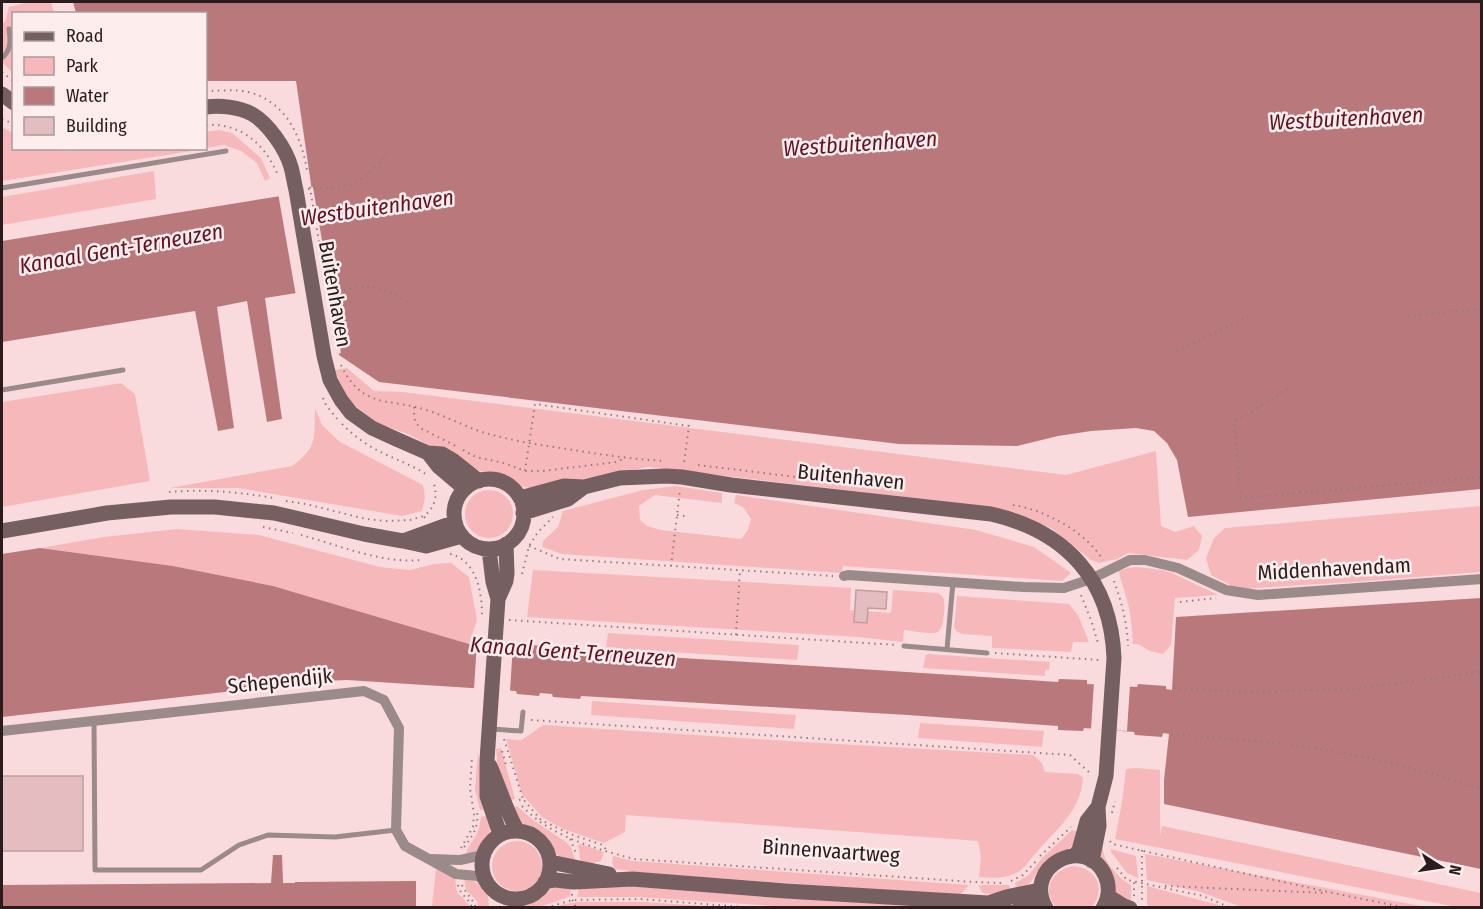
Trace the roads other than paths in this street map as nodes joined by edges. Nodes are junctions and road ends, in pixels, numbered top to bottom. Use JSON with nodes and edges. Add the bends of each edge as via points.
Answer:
{"nodes":[{"id":1,"x":9,"y":29,"type":"dead end"},
{"id":2,"x":2,"y":58,"type":"edge"},
{"id":3,"x":207,"y":107,"type":"edge"},
{"id":4,"x":226,"y":151,"type":"dead end"},
{"id":5,"x":2,"y":188,"type":"edge"},
{"id":6,"x":123,"y":370,"type":"dead end"},
{"id":7,"x":2,"y":390,"type":"edge"},
{"id":8,"x":428,"y":453,"type":"junction"},
{"id":9,"x":479,"y":481,"type":"junction"},
{"id":10,"x":465,"y":489,"type":"junction"},
{"id":11,"x":522,"y":505,"type":"junction"},
{"id":12,"x":458,"y":529,"type":"junction"},
{"id":13,"x":2,"y":531,"type":"edge"},
{"id":14,"x":506,"y":544,"type":"junction"},
{"id":15,"x":489,"y":549,"type":"junction"},
{"id":16,"x":844,"y":576,"type":"road end"},
{"id":17,"x":1091,"y":579,"type":"junction"},
{"id":18,"x":1482,"y":579,"type":"edge"},
{"id":19,"x":953,"y":582,"type":"junction"},
{"id":20,"x":498,"y":599,"type":"junction"},
{"id":21,"x":904,"y":646,"type":"road end"},
{"id":22,"x":947,"y":649,"type":"junction"},
{"id":23,"x":987,"y":653,"type":"road end"},
{"id":24,"x":523,"y":712,"type":"dead end"},
{"id":25,"x":94,"y":721,"type":"junction"},
{"id":26,"x":497,"y":730,"type":"junction"},
{"id":27,"x":2,"y":731,"type":"edge"},
{"id":28,"x":480,"y":758,"type":"junction"},
{"id":29,"x":1098,"y":807,"type":"junction"},
{"id":30,"x":396,"y":830,"type":"junction"},
{"id":31,"x":517,"y":830,"type":"junction"},
{"id":32,"x":500,"y":834,"type":"junction"},
{"id":33,"x":483,"y":855,"type":"junction"},
{"id":34,"x":1074,"y":856,"type":"junction"},
{"id":35,"x":428,"y":859,"type":"junction"},
{"id":36,"x":1092,"y":861,"type":"junction"},
{"id":37,"x":550,"y":862,"type":"junction"},
{"id":38,"x":632,"y":879,"type":"junction"},
{"id":39,"x":486,"y":881,"type":"junction"},
{"id":40,"x":545,"y":882,"type":"junction"},
{"id":41,"x":1043,"y":900,"type":"edge"},
{"id":42,"x":496,"y":901,"type":"edge"},
{"id":43,"x":1105,"y":902,"type":"edge"},
{"id":44,"x":514,"y":903,"type":"edge"},
{"id":45,"x":988,"y":903,"type":"junction"},
{"id":46,"x":1005,"y":908,"type":"edge"},
{"id":47,"x":1019,"y":908,"type":"edge"},
{"id":48,"x":1130,"y":908,"type":"edge"}],
"edges":[{"from":1,"to":2,"type":"lane","via":[[9,49]]},
{"from":3,"to":8,"type":"main road","name":"Buitenhaven","via":[[236,108],[252,114],[274,136],[304,189],[330,354],[330,380],[341,400],[372,428]]},
{"from":4,"to":5,"type":"lane"},
{"from":6,"to":7,"type":"lane"},
{"from":8,"to":9,"type":"main road","name":"Buitenhaven","via":[[442,454]]},
{"from":8,"to":10,"type":"main road","name":"Buitenhaven"},
{"from":9,"to":10,"type":"main road"},
{"from":9,"to":11,"type":"main road","via":[[489,479],[510,486]]},
{"from":10,"to":12,"type":"main road","via":[[455,506]]},
{"from":11,"to":14,"type":"main road","via":[[521,528]]},
{"from":11,"to":17,"type":"main road","name":"Buitenhaven","via":[[564,486],[584,488],[640,476],[682,477],[991,514],[1013,519],[1049,537],[1074,556]]},
{"from":12,"to":13,"type":"main road","via":[[432,538],[426,546],[274,513],[171,507]]},
{"from":12,"to":15,"type":"main road","via":[[474,545]]},
{"from":14,"to":15,"type":"main road"},
{"from":14,"to":20,"type":"main road","via":[[506,581]]},
{"from":15,"to":20,"type":"main road"},
{"from":16,"to":19,"type":"street"},
{"from":17,"to":18,"type":"street","name":"Middenhavendam","via":[[1130,560],[1178,568],[1226,590],[1258,595]]},
{"from":17,"to":19,"type":"street","via":[[1047,589]]},
{"from":17,"to":29,"type":"main road","name":"Buitenhaven","via":[[1111,624],[1114,658],[1106,776]]},
{"from":19,"to":22,"type":"lane"},
{"from":20,"to":26,"type":"main road","via":[[492,690]]},
{"from":21,"to":22,"type":"lane"},
{"from":22,"to":23,"type":"lane"},
{"from":24,"to":26,"type":"lane","via":[[521,731]]},
{"from":25,"to":27,"type":"street","name":"Schependijk"},
{"from":25,"to":30,"type":"street","name":"Schependijk","via":[[364,691],[384,700],[399,728]]},
{"from":25,"to":30,"type":"lane","via":[[95,870],[201,870],[239,845],[268,835],[335,837]]},
{"from":26,"to":28,"type":"main road"},
{"from":28,"to":31,"type":"main road","via":[[501,792]]},
{"from":28,"to":32,"type":"main road","via":[[490,808]]},
{"from":29,"to":34,"type":"main road","name":"Buitenhaven","via":[[1087,821]]},
{"from":29,"to":36,"type":"main road","name":"Buitenhaven","via":[[1099,826]]},
{"from":30,"to":35,"type":"street","via":[[405,846]]},
{"from":31,"to":32,"type":"main road"},
{"from":31,"to":37,"type":"main road","via":[[536,837]]},
{"from":32,"to":33,"type":"main road"},
{"from":33,"to":35,"type":"street","via":[[457,860]]},
{"from":33,"to":39,"type":"main road"},
{"from":34,"to":36,"type":"main road"},
{"from":34,"to":41,"type":"main road","via":[[1060,859],[1048,868]]},
{"from":35,"to":39,"type":"street","via":[[456,874]]},
{"from":36,"to":43,"type":"main road","via":[[1103,872],[1108,888]]},
{"from":37,"to":38,"type":"main road","name":"Binnenvaartweg"},
{"from":37,"to":40,"type":"main road"},
{"from":38,"to":40,"type":"main road","name":"Binnenvaartweg"},
{"from":38,"to":45,"type":"main road","name":"Binnenvaartweg"},
{"from":39,"to":42,"type":"main road"},
{"from":40,"to":44,"type":"main road","via":[[538,891]]},
{"from":41,"to":45,"type":"main road","name":"Binnenvaartweg","via":[[1006,897]]},
{"from":41,"to":47,"type":"main road"},
{"from":42,"to":44,"type":"main road","via":[[507,898]]},
{"from":43,"to":48,"type":"main road"},
{"from":45,"to":46,"type":"main road","name":"Binnenvaartweg"}]}
